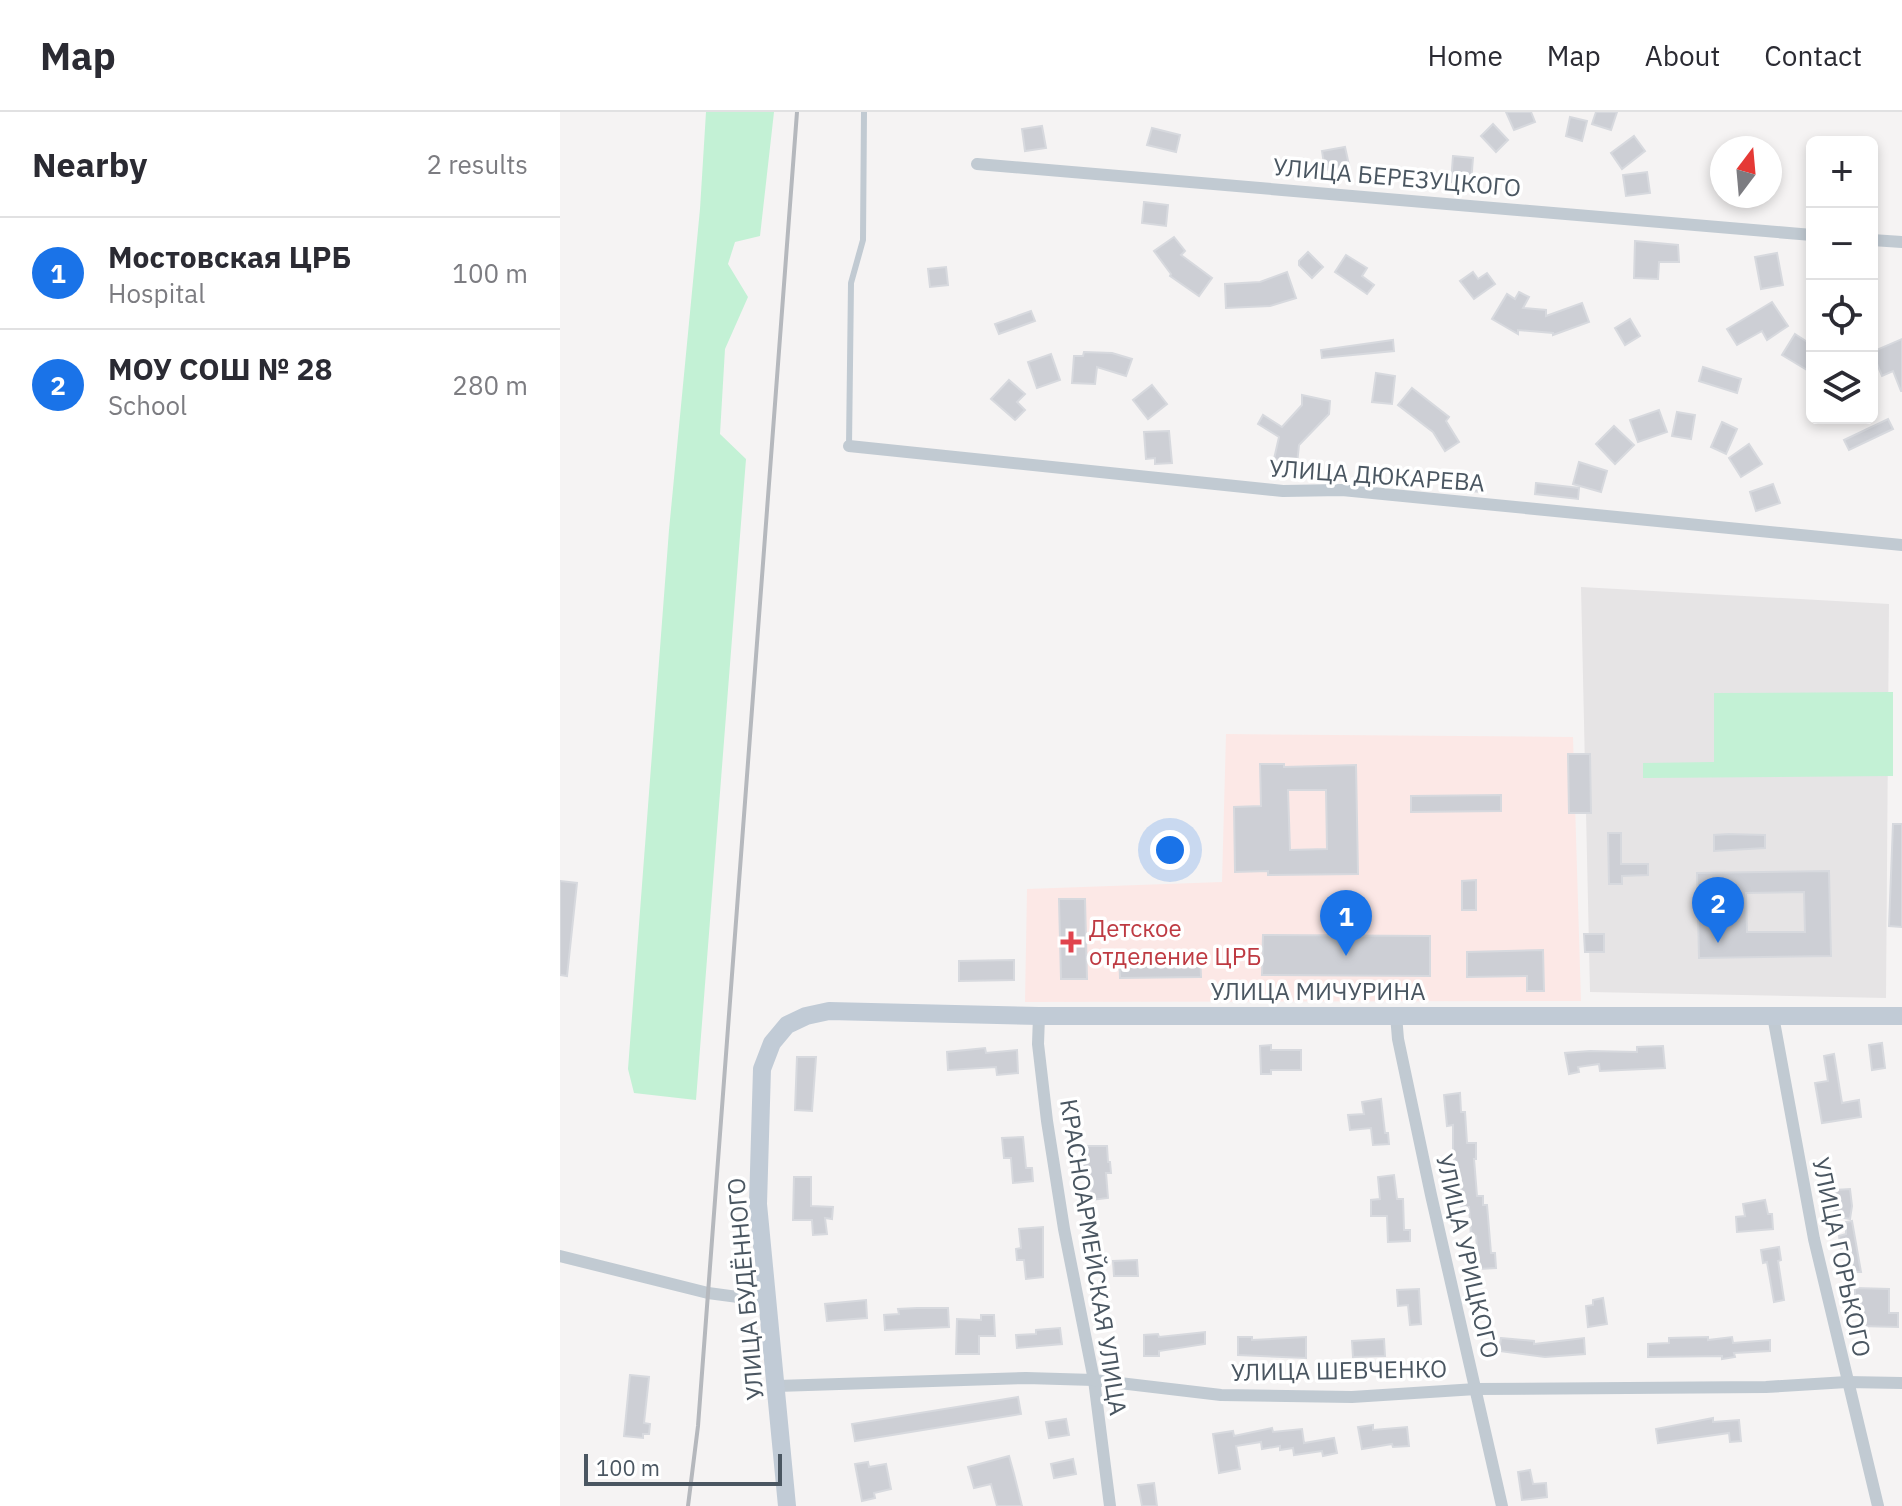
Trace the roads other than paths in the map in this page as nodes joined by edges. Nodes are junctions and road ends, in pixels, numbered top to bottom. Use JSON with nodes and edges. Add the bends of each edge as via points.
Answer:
{"nodes":[{"id":1,"x":864,"y":112,"type":"edge"},
{"id":2,"x":977,"y":164,"type":"dead end"},
{"id":3,"x":1806,"y":234,"type":"edge"},
{"id":4,"x":1878,"y":240,"type":"edge"},
{"id":5,"x":1902,"y":242,"type":"edge"},
{"id":6,"x":849,"y":446,"type":"joint"},
{"id":7,"x":1902,"y":545,"type":"edge"},
{"id":8,"x":1396,"y":1015,"type":"junction"},
{"id":9,"x":1039,"y":1016,"type":"junction"},
{"id":10,"x":1773,"y":1016,"type":"junction"},
{"id":11,"x":1902,"y":1016,"type":"edge"},
{"id":12,"x":762,"y":1069,"type":"joint"},
{"id":13,"x":560,"y":1256,"type":"edge"},
{"id":14,"x":768,"y":1301,"type":"junction"},
{"id":15,"x":1094,"y":1380,"type":"junction"},
{"id":16,"x":1847,"y":1382,"type":"junction"},
{"id":17,"x":1902,"y":1383,"type":"edge"},
{"id":18,"x":777,"y":1386,"type":"junction"},
{"id":19,"x":1476,"y":1389,"type":"junction"},
{"id":20,"x":787,"y":1506,"type":"edge"},
{"id":21,"x":1110,"y":1506,"type":"edge"},
{"id":22,"x":1502,"y":1506,"type":"edge"},
{"id":23,"x":1878,"y":1506,"type":"edge"}],
"edges":[{"from":1,"to":6,"type":"lane","via":[[863,240],[851,283]]},
{"from":2,"to":3,"type":"street","name":"УЛИЦА БЕРЕЗУЦКОГО"},
{"from":4,"to":5,"type":"street"},
{"from":6,"to":7,"type":"street","name":"УЛИЦА ДЮКАРЕВА","via":[[1283,491],[1356,491]]},
{"from":8,"to":9,"type":"street","name":"УЛИЦА МИЧУРИНА"},
{"from":8,"to":10,"type":"street","name":"УЛИЦА МИЧУРИНА"},
{"from":8,"to":19,"type":"street","name":"УЛИЦА УРИЦКОГО"},
{"from":9,"to":12,"type":"street","name":"УЛИЦА МИЧУРИНА","via":[[829,1011],[787,1025],[772,1043]]},
{"from":9,"to":15,"type":"street","name":"КРАСНОАРМЕЙСКАЯ УЛИЦА","via":[[1047,1121]]},
{"from":10,"to":11,"type":"street","name":"УЛИЦА МИЧУРИНА"},
{"from":10,"to":16,"type":"street","name":"УЛИЦА ГОРЬКОГО","via":[[1814,1239]]},
{"from":12,"to":14,"type":"street","name":"УЛИЦА БУДЁННОГО","via":[[758,1204]]},
{"from":13,"to":14,"type":"street","via":[[708,1293]]},
{"from":14,"to":18,"type":"street","name":"УЛИЦА БУДЁННОГО"},
{"from":15,"to":18,"type":"street","name":"УЛИЦА ШЕВЧЕНКО"},
{"from":15,"to":19,"type":"street","name":"УЛИЦА ШЕВЧЕНКО","via":[[1221,1395],[1352,1397]]},
{"from":15,"to":21,"type":"street","name":"КРАСНОАРМЕЙСКАЯ УЛИЦА"},
{"from":16,"to":17,"type":"street","name":"УЛИЦА ШЕВЧЕНКО"},
{"from":16,"to":19,"type":"street","name":"УЛИЦА ШЕВЧЕНКО"},
{"from":16,"to":23,"type":"street","name":"УЛИЦА ГОРЬКОГО"},
{"from":18,"to":20,"type":"street","name":"УЛИЦА БУДЁННОГО"},
{"from":19,"to":22,"type":"street","name":"УЛИЦА УРИЦКОГО"}]}
